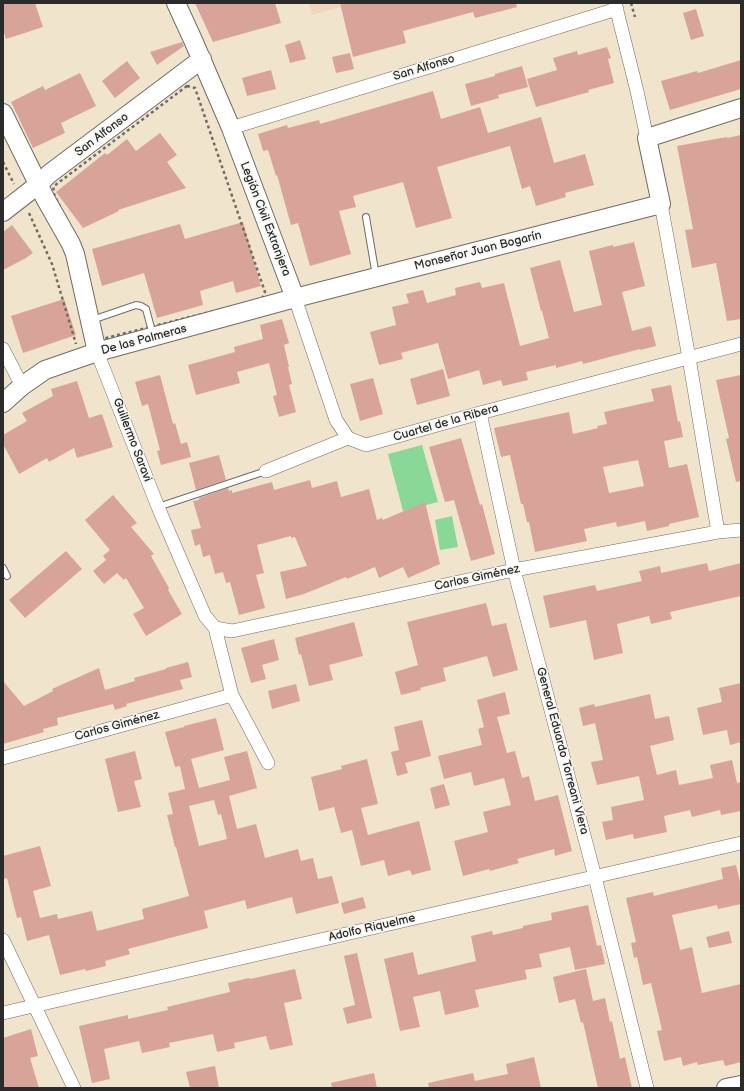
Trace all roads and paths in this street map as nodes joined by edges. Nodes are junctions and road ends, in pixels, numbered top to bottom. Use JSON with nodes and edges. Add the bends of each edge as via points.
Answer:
{"nodes":[{"id":1,"x":176,"y":3,"type":"edge"},
{"id":2,"x":616,"y":6,"type":"edge"},
{"id":3,"x":202,"y":60,"type":"junction"},
{"id":4,"x":191,"y":87,"type":"dead end"},
{"id":5,"x":741,"y":108,"type":"edge"},
{"id":6,"x":3,"y":113,"type":"edge"},
{"id":7,"x":231,"y":128,"type":"junction"},
{"id":8,"x":647,"y":138,"type":"junction"},
{"id":9,"x":3,"y":162,"type":"edge"},
{"id":10,"x":39,"y":184,"type":"junction"},
{"id":11,"x":13,"y":186,"type":"dead end"},
{"id":12,"x":661,"y":204,"type":"junction"},
{"id":13,"x":26,"y":211,"type":"dead end"},
{"id":14,"x":3,"y":212,"type":"edge"},
{"id":15,"x":366,"y":217,"type":"dead end"},
{"id":16,"x":376,"y":277,"type":"junction"},
{"id":17,"x":265,"y":292,"type":"dead end"},
{"id":18,"x":295,"y":298,"type":"junction"},
{"id":19,"x":90,"y":320,"type":"junction"},
{"id":20,"x":154,"y":337,"type":"junction"},
{"id":21,"x":741,"y":344,"type":"edge"},
{"id":22,"x":74,"y":347,"type":"dead end"},
{"id":23,"x":3,"y":349,"type":"edge"},
{"id":24,"x":97,"y":352,"type":"junction"},
{"id":25,"x":689,"y":358,"type":"junction"},
{"id":26,"x":22,"y":386,"type":"junction"},
{"id":27,"x":3,"y":403,"type":"edge"},
{"id":28,"x":480,"y":413,"type":"junction"},
{"id":29,"x":348,"y":438,"type":"junction"},
{"id":30,"x":266,"y":470,"type":"joint"},
{"id":31,"x":158,"y":507,"type":"junction"},
{"id":32,"x":741,"y":530,"type":"edge"},
{"id":33,"x":718,"y":532,"type":"junction"},
{"id":34,"x":3,"y":568,"type":"edge"},
{"id":35,"x":514,"y":570,"type":"junction"},
{"id":36,"x":7,"y":576,"type":"dead end"},
{"id":37,"x":215,"y":628,"type":"junction"},
{"id":38,"x":232,"y":695,"type":"junction"},
{"id":39,"x":3,"y":758,"type":"edge"},
{"id":40,"x":268,"y":763,"type":"dead end"},
{"id":41,"x":741,"y":843,"type":"edge"},
{"id":42,"x":595,"y":877,"type":"junction"},
{"id":43,"x":3,"y":940,"type":"edge"},
{"id":44,"x":34,"y":1006,"type":"junction"},
{"id":45,"x":3,"y":1013,"type":"edge"},
{"id":46,"x":741,"y":1085,"type":"edge"},
{"id":47,"x":74,"y":1088,"type":"edge"},
{"id":48,"x":647,"y":1088,"type":"edge"},
{"id":49,"x":726,"y":1088,"type":"edge"}],
"edges":[{"from":1,"to":3,"type":"main road","name":"Legión Civil Extranjera"},
{"from":2,"to":7,"type":"street","name":"San Alfonso"},
{"from":2,"to":8,"type":"street"},
{"from":3,"to":7,"type":"main road","name":"Legión Civil Extranjera"},
{"from":3,"to":10,"type":"main road","name":"San Alfonso"},
{"from":4,"to":17,"type":"path","name":"Legión Civil Extranjera","via":[[195,88]]},
{"from":5,"to":8,"type":"main road"},
{"from":6,"to":10,"type":"main road","name":"Guillermo Saravi"},
{"from":7,"to":18,"type":"main road","name":"Legión Civil Extranjera"},
{"from":8,"to":12,"type":"main road"},
{"from":9,"to":11,"type":"path"},
{"from":10,"to":14,"type":"main road","name":"San Alfonso"},
{"from":10,"to":19,"type":"main road","name":"Guillermo Saravi","via":[[75,254]]},
{"from":12,"to":16,"type":"main road","name":"Monseñor Juan Bogarín"},
{"from":12,"to":25,"type":"street"},
{"from":13,"to":22,"type":"path","via":[[52,264],[76,344]]},
{"from":15,"to":16,"type":"lane"},
{"from":16,"to":18,"type":"main road","name":"Monseñor Juan Bogarín"},
{"from":18,"to":20,"type":"main road","name":"De las Palmeras"},
{"from":18,"to":29,"type":"street","name":"Legión Civil Extranjera","via":[[336,420]]},
{"from":19,"to":20,"type":"lane","via":[[136,305],[142,306],[146,309]]},
{"from":19,"to":24,"type":"main road","name":"Guillermo Saravi"},
{"from":20,"to":24,"type":"main road","name":"De las Palmeras"},
{"from":21,"to":25,"type":"street","name":"Cuartel de la Ribera"},
{"from":23,"to":26,"type":"street"},
{"from":24,"to":26,"type":"main road","name":"De las Palmeras","via":[[45,370]]},
{"from":24,"to":31,"type":"street","name":"Guillermo Saravi"},
{"from":25,"to":28,"type":"street","name":"Cuartel de la Ribera"},
{"from":25,"to":33,"type":"street"},
{"from":26,"to":27,"type":"main road","name":"De las Palmeras"},
{"from":28,"to":29,"type":"street","name":"Cuartel de la Ribera","via":[[366,446]]},
{"from":28,"to":35,"type":"street","name":"General Eduardo Torreani Viera"},
{"from":29,"to":30,"type":"street"},
{"from":30,"to":31,"type":"lane"},
{"from":31,"to":37,"type":"street","name":"Guillermo Saravi","via":[[205,616]]},
{"from":32,"to":33,"type":"street","name":"Carlos Giménez"},
{"from":33,"to":35,"type":"street","name":"Carlos Giménez"},
{"from":34,"to":36,"type":"lane"},
{"from":35,"to":37,"type":"street","name":"Carlos Giménez","via":[[232,631]]},
{"from":35,"to":42,"type":"street","name":"General Eduardo Torreani Viera"},
{"from":37,"to":38,"type":"street","name":"Guillermo Saravi"},
{"from":38,"to":39,"type":"street","name":"Carlos Giménez"},
{"from":38,"to":40,"type":"street","name":"Guillermo Saravi"},
{"from":41,"to":42,"type":"street","name":"Adolfo Riquelme"},
{"from":42,"to":44,"type":"street","name":"Adolfo Riquelme"},
{"from":42,"to":48,"type":"street","name":"General Eduardo Torreani Viera"},
{"from":43,"to":44,"type":"street"},
{"from":44,"to":45,"type":"street","name":"Adolfo Riquelme"},
{"from":44,"to":47,"type":"street"},
{"from":46,"to":49,"type":"main road"}]}
